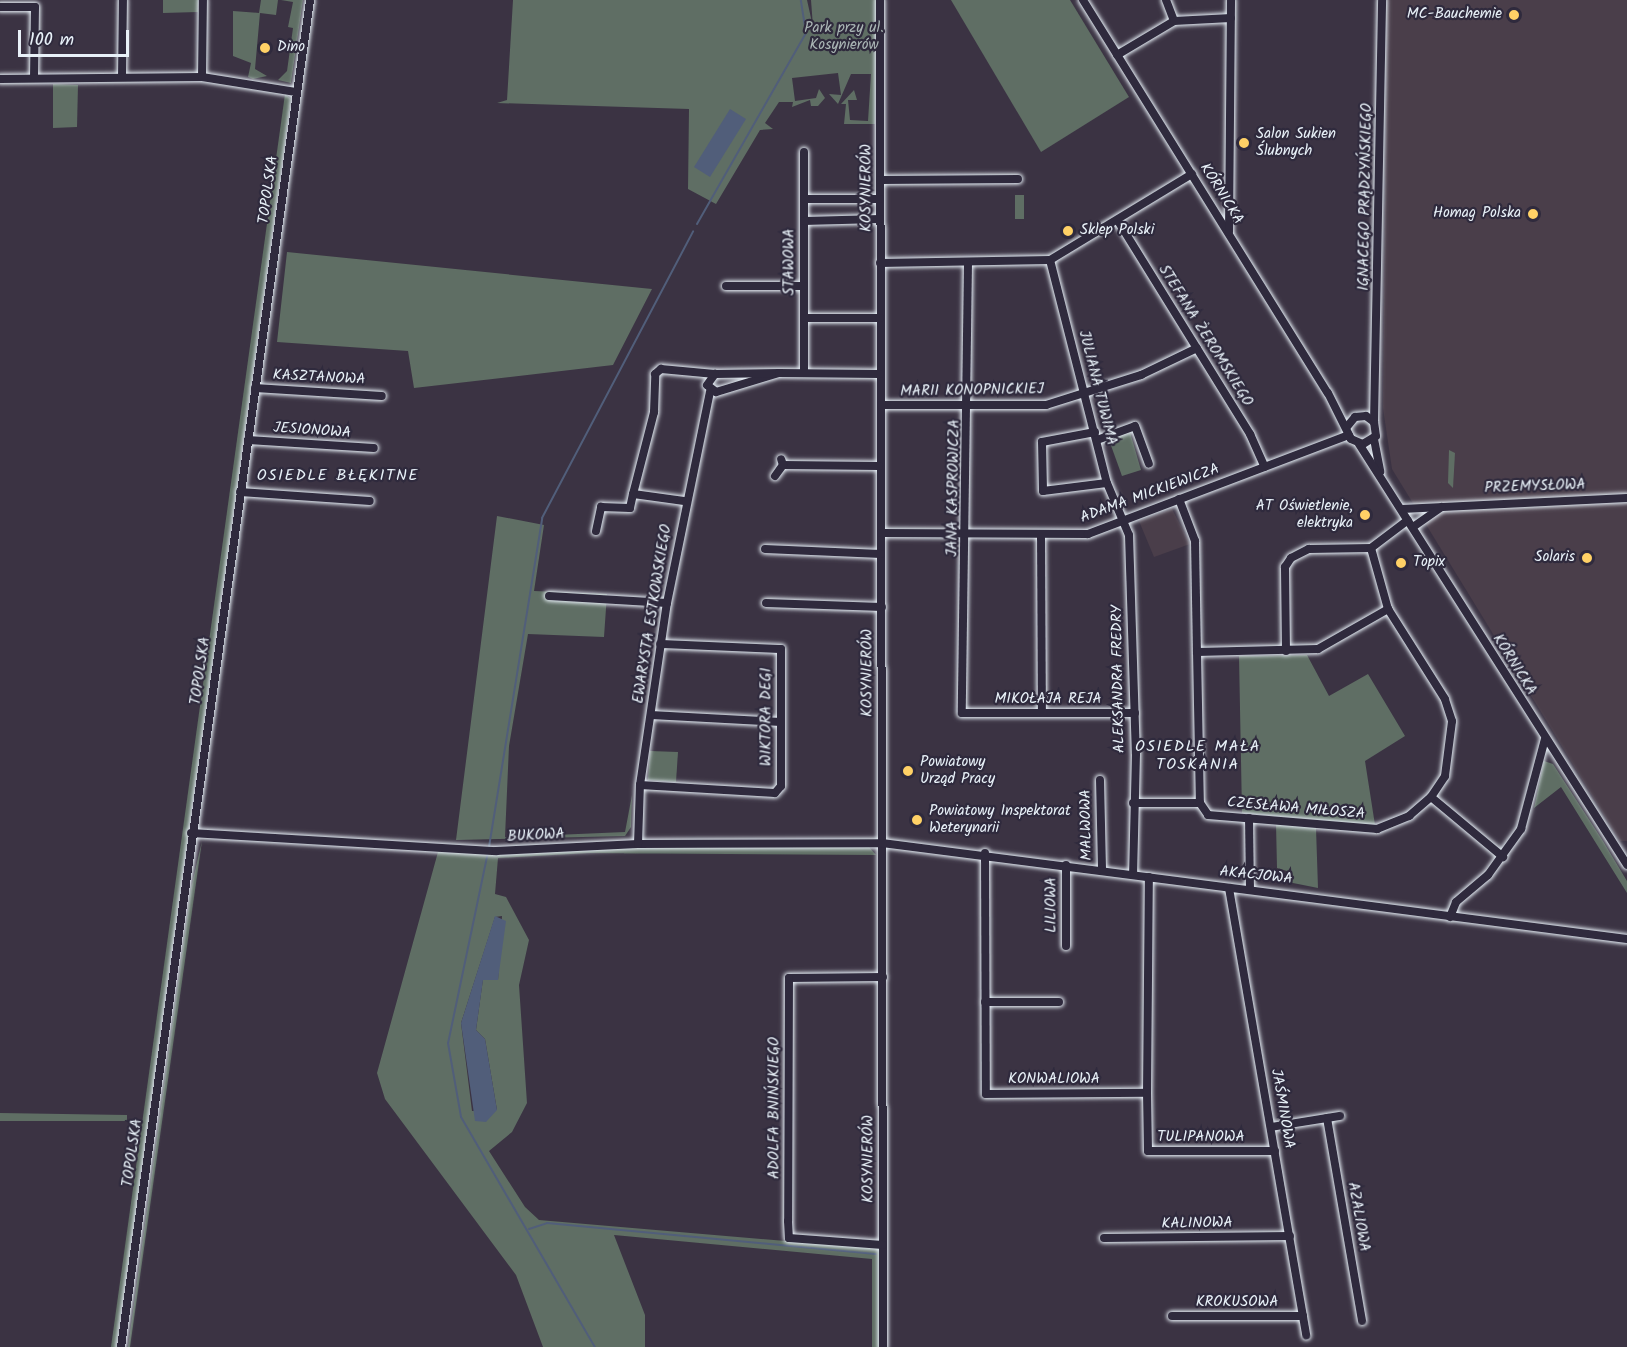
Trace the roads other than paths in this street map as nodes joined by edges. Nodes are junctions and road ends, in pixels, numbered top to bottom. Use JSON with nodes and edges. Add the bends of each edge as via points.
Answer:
{"nodes":[{"id":1,"x":123,"y":0,"type":"edge"},
{"id":2,"x":203,"y":0,"type":"edge"},
{"id":3,"x":310,"y":0,"type":"edge"},
{"id":4,"x":880,"y":0,"type":"edge"},
{"id":5,"x":1083,"y":0,"type":"edge"},
{"id":6,"x":1166,"y":0,"type":"edge"},
{"id":7,"x":1231,"y":0,"type":"edge"},
{"id":8,"x":1382,"y":0,"type":"edge"},
{"id":9,"x":0,"y":7,"type":"edge"},
{"id":10,"x":1231,"y":18,"type":"junction"},
{"id":11,"x":1174,"y":21,"type":"junction"},
{"id":12,"x":1117,"y":55,"type":"junction"},
{"id":13,"x":122,"y":77,"type":"junction"},
{"id":14,"x":202,"y":77,"type":"junction"},
{"id":15,"x":34,"y":78,"type":"junction"},
{"id":16,"x":0,"y":80,"type":"edge"},
{"id":17,"x":296,"y":92,"type":"junction"},
{"id":18,"x":804,"y":152,"type":"dead end"},
{"id":19,"x":1192,"y":174,"type":"junction"},
{"id":20,"x":1018,"y":179,"type":"dead end"},
{"id":21,"x":880,"y":180,"type":"junction"},
{"id":22,"x":804,"y":199,"type":"junction"},
{"id":23,"x":880,"y":199,"type":"junction"},
{"id":24,"x":1228,"y":204,"type":"junction"},
{"id":25,"x":1216,"y":212,"type":"junction"},
{"id":26,"x":880,"y":219,"type":"junction"},
{"id":27,"x":804,"y":221,"type":"junction"},
{"id":28,"x":1118,"y":221,"type":"junction"},
{"id":29,"x":1229,"y":233,"type":"junction"},
{"id":30,"x":1050,"y":260,"type":"junction"},
{"id":31,"x":880,"y":263,"type":"junction"},
{"id":32,"x":968,"y":263,"type":"junction"},
{"id":33,"x":726,"y":286,"type":"dead end"},
{"id":34,"x":804,"y":286,"type":"junction"},
{"id":35,"x":804,"y":318,"type":"junction"},
{"id":36,"x":880,"y":318,"type":"junction"},
{"id":37,"x":1197,"y":348,"type":"junction"},
{"id":38,"x":778,"y":373,"type":"junction"},
{"id":39,"x":804,"y":373,"type":"junction"},
{"id":40,"x":715,"y":374,"type":"junction"},
{"id":41,"x":880,"y":374,"type":"junction"},
{"id":42,"x":255,"y":388,"type":"junction"},
{"id":43,"x":711,"y":391,"type":"junction"},
{"id":44,"x":1378,"y":394,"type":"junction"},
{"id":45,"x":1086,"y":395,"type":"junction"},
{"id":46,"x":382,"y":396,"type":"dead end"},
{"id":47,"x":1334,"y":403,"type":"junction"},
{"id":48,"x":880,"y":405,"type":"junction"},
{"id":49,"x":969,"y":405,"type":"junction"},
{"id":50,"x":1366,"y":416,"type":"junction"},
{"id":51,"x":1355,"y":417,"type":"junction"},
{"id":52,"x":1374,"y":422,"type":"junction"},
{"id":53,"x":1348,"y":431,"type":"junction"},
{"id":54,"x":1096,"y":436,"type":"junction"},
{"id":55,"x":1374,"y":439,"type":"junction"},
{"id":56,"x":248,"y":440,"type":"junction"},
{"id":57,"x":1359,"y":444,"type":"junction"},
{"id":58,"x":374,"y":448,"type":"dead end"},
{"id":59,"x":1149,"y":464,"type":"dead end"},
{"id":60,"x":879,"y":465,"type":"junction"},
{"id":61,"x":1265,"y":467,"type":"junction"},
{"id":62,"x":775,"y":476,"type":"dead end"},
{"id":63,"x":1382,"y":477,"type":"junction"},
{"id":64,"x":1107,"y":483,"type":"junction"},
{"id":65,"x":240,"y":492,"type":"junction"},
{"id":66,"x":633,"y":494,"type":"junction"},
{"id":67,"x":1627,"y":498,"type":"edge"},
{"id":68,"x":1179,"y":499,"type":"junction"},
{"id":69,"x":370,"y":501,"type":"dead end"},
{"id":70,"x":684,"y":501,"type":"junction"},
{"id":71,"x":1443,"y":507,"type":"junction"},
{"id":72,"x":1402,"y":509,"type":"junction"},
{"id":73,"x":1122,"y":521,"type":"junction"},
{"id":74,"x":1410,"y":523,"type":"junction"},
{"id":75,"x":596,"y":531,"type":"dead end"},
{"id":76,"x":881,"y":533,"type":"junction"},
{"id":77,"x":968,"y":533,"type":"junction"},
{"id":78,"x":1041,"y":534,"type":"junction"},
{"id":79,"x":1371,"y":548,"type":"junction"},
{"id":80,"x":765,"y":549,"type":"dead end"},
{"id":81,"x":881,"y":554,"type":"junction"},
{"id":82,"x":549,"y":596,"type":"dead end"},
{"id":83,"x":667,"y":603,"type":"junction"},
{"id":84,"x":766,"y":603,"type":"dead end"},
{"id":85,"x":882,"y":606,"type":"junction"},
{"id":86,"x":1388,"y":609,"type":"junction"},
{"id":87,"x":660,"y":644,"type":"junction"},
{"id":88,"x":1286,"y":651,"type":"junction"},
{"id":89,"x":1197,"y":652,"type":"junction"},
{"id":90,"x":962,"y":713,"type":"joint"},
{"id":91,"x":1135,"y":713,"type":"junction"},
{"id":92,"x":1042,"y":714,"type":"junction"},
{"id":93,"x":651,"y":715,"type":"junction"},
{"id":94,"x":781,"y":722,"type":"junction"},
{"id":95,"x":1545,"y":739,"type":"junction"},
{"id":96,"x":1100,"y":780,"type":"dead end"},
{"id":97,"x":640,"y":785,"type":"junction"},
{"id":98,"x":1431,"y":797,"type":"junction"},
{"id":99,"x":1133,"y":803,"type":"junction"},
{"id":100,"x":1200,"y":803,"type":"junction"},
{"id":101,"x":1249,"y":818,"type":"junction"},
{"id":102,"x":191,"y":833,"type":"junction"},
{"id":103,"x":882,"y":843,"type":"junction"},
{"id":104,"x":638,"y":844,"type":"junction"},
{"id":105,"x":985,"y":853,"type":"junction"},
{"id":106,"x":1503,"y":856,"type":"junction"},
{"id":107,"x":1066,"y":865,"type":"junction"},
{"id":108,"x":1627,"y":865,"type":"edge"},
{"id":109,"x":1102,"y":870,"type":"junction"},
{"id":110,"x":1133,"y":874,"type":"junction"},
{"id":111,"x":1149,"y":877,"type":"junction"},
{"id":112,"x":1229,"y":888,"type":"junction"},
{"id":113,"x":1250,"y":890,"type":"junction"},
{"id":114,"x":1450,"y":917,"type":"junction"},
{"id":115,"x":1627,"y":939,"type":"edge"},
{"id":116,"x":1065,"y":946,"type":"dead end"},
{"id":117,"x":883,"y":977,"type":"junction"},
{"id":118,"x":985,"y":1002,"type":"junction"},
{"id":119,"x":1059,"y":1002,"type":"dead end"},
{"id":120,"x":1146,"y":1094,"type":"junction"},
{"id":121,"x":1340,"y":1116,"type":"dead end"},
{"id":122,"x":1327,"y":1118,"type":"junction"},
{"id":123,"x":1271,"y":1127,"type":"junction"},
{"id":124,"x":1275,"y":1151,"type":"junction"},
{"id":125,"x":1290,"y":1236,"type":"junction"},
{"id":126,"x":1104,"y":1238,"type":"dead end"},
{"id":127,"x":883,"y":1245,"type":"junction"},
{"id":128,"x":1172,"y":1316,"type":"dead end"},
{"id":129,"x":1303,"y":1316,"type":"junction"},
{"id":130,"x":1362,"y":1321,"type":"dead end"},
{"id":131,"x":1306,"y":1335,"type":"dead end"},
{"id":132,"x":121,"y":1347,"type":"edge"},
{"id":133,"x":883,"y":1347,"type":"edge"}],
"edges":[{"from":1,"to":13,"type":"street"},
{"from":2,"to":14,"type":"street"},
{"from":3,"to":17,"type":"street","name":"TOPOLSKA"},
{"from":4,"to":21,"type":"street","name":"KOSYNIERÓW"},
{"from":5,"to":12,"type":"street","name":"KÓRNICKA"},
{"from":6,"to":11,"type":"street"},
{"from":7,"to":10,"type":"street"},
{"from":8,"to":44,"type":"street","name":"IGNACEGO PRĄDZYŃSKIEGO"},
{"from":9,"to":15,"type":"street","via":[[34,7]]},
{"from":10,"to":11,"type":"street"},
{"from":10,"to":24,"type":"street"},
{"from":11,"to":12,"type":"street"},
{"from":12,"to":19,"type":"street","name":"KÓRNICKA"},
{"from":13,"to":14,"type":"street"},
{"from":13,"to":15,"type":"street"},
{"from":14,"to":17,"type":"street"},
{"from":15,"to":16,"type":"street"},
{"from":17,"to":42,"type":"street","name":"TOPOLSKA"},
{"from":18,"to":22,"type":"street","name":"STAWOWA"},
{"from":19,"to":25,"type":"street","name":"KÓRNICKA"},
{"from":19,"to":28,"type":"street"},
{"from":20,"to":21,"type":"street"},
{"from":21,"to":23,"type":"street","name":"KOSYNIERÓW"},
{"from":22,"to":23,"type":"street"},
{"from":22,"to":27,"type":"street","name":"STAWOWA"},
{"from":23,"to":26,"type":"street","name":"KOSYNIERÓW"},
{"from":24,"to":25,"type":"street"},
{"from":24,"to":29,"type":"street"},
{"from":25,"to":29,"type":"street","name":"KÓRNICKA"},
{"from":26,"to":27,"type":"street"},
{"from":26,"to":31,"type":"street","name":"KOSYNIERÓW"},
{"from":27,"to":34,"type":"street","name":"STAWOWA"},
{"from":28,"to":30,"type":"street"},
{"from":28,"to":37,"type":"street","name":"STEFANA ŻEROMSKIEGO"},
{"from":29,"to":47,"type":"street","name":"KÓRNICKA"},
{"from":30,"to":32,"type":"street"},
{"from":30,"to":45,"type":"street","name":"JULIANA TUWIMA"},
{"from":31,"to":32,"type":"street"},
{"from":31,"to":36,"type":"street","name":"KOSYNIERÓW"},
{"from":32,"to":49,"type":"street","name":"JANA KASPROWICZA"},
{"from":33,"to":34,"type":"street"},
{"from":34,"to":35,"type":"street","name":"STAWOWA"},
{"from":35,"to":36,"type":"street"},
{"from":35,"to":39,"type":"street","name":"STAWOWA"},
{"from":36,"to":41,"type":"street","name":"KOSYNIERÓW"},
{"from":37,"to":45,"type":"street","name":"MARII KONOPNICKIEJ"},
{"from":37,"to":61,"type":"street","name":"STEFANA ŻEROMSKIEGO"},
{"from":38,"to":39,"type":"street"},
{"from":38,"to":40,"type":"street"},
{"from":38,"to":43,"type":"street"},
{"from":39,"to":41,"type":"street"},
{"from":40,"to":43,"type":"street","name":"EWARYSTA ESTKOWSKIEGO","via":[[708,379]]},
{"from":40,"to":66,"type":"street","via":[[661,369],[655,374],[654,412]]},
{"from":41,"to":48,"type":"street","name":"KOSYNIERÓW"},
{"from":42,"to":46,"type":"street","name":"KASZTANOWA"},
{"from":42,"to":56,"type":"street","name":"TOPOLSKA"},
{"from":43,"to":70,"type":"street","name":"EWARYSTA ESTKOWSKIEGO"},
{"from":44,"to":50,"type":"street","name":"IGNACEGO PRĄDZYŃSKIEGO"},
{"from":44,"to":52,"type":"street","name":"IGNACEGO PRĄDZYŃSKIEGO"},
{"from":45,"to":49,"type":"street","name":"MARII KONOPNICKIEJ","via":[[1046,405]]},
{"from":45,"to":54,"type":"street","name":"JULIANA TUWIMA"},
{"from":47,"to":51,"type":"street","name":"KÓRNICKA"},
{"from":47,"to":53,"type":"street","name":"KÓRNICKA"},
{"from":48,"to":49,"type":"street","name":"MARII KONOPNICKIEJ"},
{"from":48,"to":60,"type":"street","name":"KOSYNIERÓW"},
{"from":49,"to":77,"type":"street","name":"JANA KASPROWICZA"},
{"from":50,"to":51,"type":"street"},
{"from":50,"to":52,"type":"street"},
{"from":51,"to":53,"type":"street"},
{"from":52,"to":55,"type":"street"},
{"from":53,"to":57,"type":"street"},
{"from":53,"to":61,"type":"street","name":"ADAMA MICKIEWICZA"},
{"from":54,"to":59,"type":"street","via":[[1135,426]]},
{"from":54,"to":64,"type":"street","name":"JULIANA TUWIMA"},
{"from":54,"to":64,"type":"street","via":[[1042,442],[1043,491]]},
{"from":55,"to":57,"type":"street"},
{"from":55,"to":63,"type":"street","name":"KÓRNICKA"},
{"from":56,"to":58,"type":"street","name":"JESIONOWA"},
{"from":56,"to":65,"type":"street","name":"TOPOLSKA"},
{"from":57,"to":63,"type":"street","name":"KÓRNICKA"},
{"from":60,"to":62,"type":"street","via":[[782,462]]},
{"from":60,"to":76,"type":"street","name":"KOSYNIERÓW"},
{"from":61,"to":68,"type":"street","name":"ADAMA MICKIEWICZA"},
{"from":63,"to":72,"type":"street","name":"KÓRNICKA"},
{"from":64,"to":73,"type":"street","name":"JULIANA TUWIMA"},
{"from":65,"to":69,"type":"street"},
{"from":65,"to":102,"type":"street","name":"TOPOLSKA"},
{"from":66,"to":70,"type":"street"},
{"from":66,"to":75,"type":"street","via":[[630,508],[601,507]]},
{"from":67,"to":71,"type":"street","name":"PRZEMYSŁOWA"},
{"from":68,"to":73,"type":"street","name":"ADAMA MICKIEWICZA"},
{"from":68,"to":89,"type":"street","via":[[1196,541]]},
{"from":70,"to":83,"type":"street","name":"EWARYSTA ESTKOWSKIEGO"},
{"from":71,"to":72,"type":"street","name":"PRZEMYSŁOWA"},
{"from":71,"to":74,"type":"street"},
{"from":72,"to":74,"type":"street","name":"KÓRNICKA"},
{"from":73,"to":78,"type":"street","name":"ADAMA MICKIEWICZA","via":[[1088,534]]},
{"from":73,"to":91,"type":"street","name":"ALEKSANDRA FREDRY","via":[[1129,535]]},
{"from":74,"to":79,"type":"street"},
{"from":74,"to":95,"type":"street","name":"KÓRNICKA"},
{"from":76,"to":77,"type":"street","name":"ADAMA MICKIEWICZA"},
{"from":76,"to":81,"type":"street","name":"KOSYNIERÓW"},
{"from":77,"to":78,"type":"street","name":"ADAMA MICKIEWICZA"},
{"from":77,"to":90,"type":"street","name":"JANA KASPROWICZA"},
{"from":78,"to":92,"type":"street"},
{"from":79,"to":86,"type":"street","name":"CZESŁAWA MIŁOSZA"},
{"from":79,"to":88,"type":"street","via":[[1310,549],[1291,558],[1285,567]]},
{"from":80,"to":81,"type":"street"},
{"from":81,"to":85,"type":"street","name":"KOSYNIERÓW"},
{"from":82,"to":83,"type":"street"},
{"from":83,"to":87,"type":"street","name":"EWARYSTA ESTKOWSKIEGO"},
{"from":84,"to":85,"type":"street"},
{"from":85,"to":103,"type":"street","name":"KOSYNIERÓW"},
{"from":86,"to":88,"type":"street","via":[[1328,645]]},
{"from":86,"to":98,"type":"street","name":"CZESŁAWA MIŁOSZA","via":[[1445,699],[1452,721],[1445,776]]},
{"from":87,"to":93,"type":"street","name":"EWARYSTA ESTKOWSKIEGO"},
{"from":87,"to":94,"type":"street","name":"WIKTORA DEGI","via":[[781,649]]},
{"from":88,"to":89,"type":"street"},
{"from":89,"to":100,"type":"street"},
{"from":90,"to":92,"type":"street","name":"MIKOŁAJA REJA"},
{"from":91,"to":92,"type":"street","name":"MIKOŁAJA REJA"},
{"from":91,"to":99,"type":"street","name":"ALEKSANDRA FREDRY"},
{"from":93,"to":94,"type":"street"},
{"from":93,"to":97,"type":"street","name":"EWARYSTA ESTKOWSKIEGO"},
{"from":94,"to":97,"type":"street","name":"WIKTORA DEGI","via":[[781,786],[775,793]]},
{"from":95,"to":106,"type":"street","via":[[1521,829]]},
{"from":95,"to":108,"type":"street","name":"KÓRNICKA"},
{"from":96,"to":109,"type":"street","name":"MALWOWA"},
{"from":97,"to":104,"type":"street","name":"EWARYSTA ESTKOWSKIEGO"},
{"from":98,"to":101,"type":"street","name":"CZESŁAWA MIŁOSZA","via":[[1409,816],[1377,829]]},
{"from":98,"to":106,"type":"street"},
{"from":99,"to":100,"type":"street","name":"CZESŁAWA MIŁOSZA"},
{"from":99,"to":110,"type":"street","name":"ALEKSANDRA FREDRY"},
{"from":100,"to":101,"type":"street","name":"CZESŁAWA MIŁOSZA","via":[[1208,815]]},
{"from":101,"to":113,"type":"street"},
{"from":102,"to":104,"type":"street","name":"BUKOWA","via":[[482,851]]},
{"from":102,"to":132,"type":"street","name":"TOPOLSKA"},
{"from":103,"to":104,"type":"street","name":"BUKOWA"},
{"from":103,"to":105,"type":"street","name":"AKACJOWA"},
{"from":103,"to":117,"type":"street","name":"KOSYNIERÓW"},
{"from":105,"to":107,"type":"street","name":"AKACJOWA"},
{"from":105,"to":118,"type":"street","name":"KONWALIOWA"},
{"from":106,"to":114,"type":"street","via":[[1456,902]]},
{"from":107,"to":109,"type":"street","name":"AKACJOWA"},
{"from":107,"to":116,"type":"street","name":"LILIOWA"},
{"from":109,"to":110,"type":"street","name":"AKACJOWA"},
{"from":110,"to":111,"type":"street","name":"AKACJOWA"},
{"from":111,"to":112,"type":"street","name":"AKACJOWA"},
{"from":111,"to":120,"type":"street"},
{"from":112,"to":113,"type":"street","name":"AKACJOWA"},
{"from":112,"to":123,"type":"street","name":"JAŚMINOWA"},
{"from":113,"to":114,"type":"street","name":"AKACJOWA"},
{"from":114,"to":115,"type":"street","name":"AKACJOWA"},
{"from":117,"to":127,"type":"street","name":"KOSYNIERÓW"},
{"from":117,"to":127,"type":"street","name":"ADOLFA BNIŃSKIEGO","via":[[789,978],[788,1221],[789,1238]]},
{"from":118,"to":119,"type":"street"},
{"from":118,"to":120,"type":"street","name":"KONWALIOWA","via":[[986,1094]]},
{"from":120,"to":124,"type":"street","name":"TULIPANOWA","via":[[1148,1151]]},
{"from":121,"to":122,"type":"street"},
{"from":122,"to":123,"type":"street"},
{"from":122,"to":130,"type":"street","name":"AZALIOWA"},
{"from":123,"to":124,"type":"street","name":"JAŚMINOWA"},
{"from":124,"to":125,"type":"street","name":"JAŚMINOWA"},
{"from":125,"to":126,"type":"street","name":"KALINOWA"},
{"from":125,"to":129,"type":"street","name":"JAŚMINOWA"},
{"from":127,"to":133,"type":"street","name":"KOSYNIERÓW"},
{"from":128,"to":129,"type":"street","name":"KROKUSOWA"},
{"from":129,"to":131,"type":"street","name":"JAŚMINOWA"}]}
